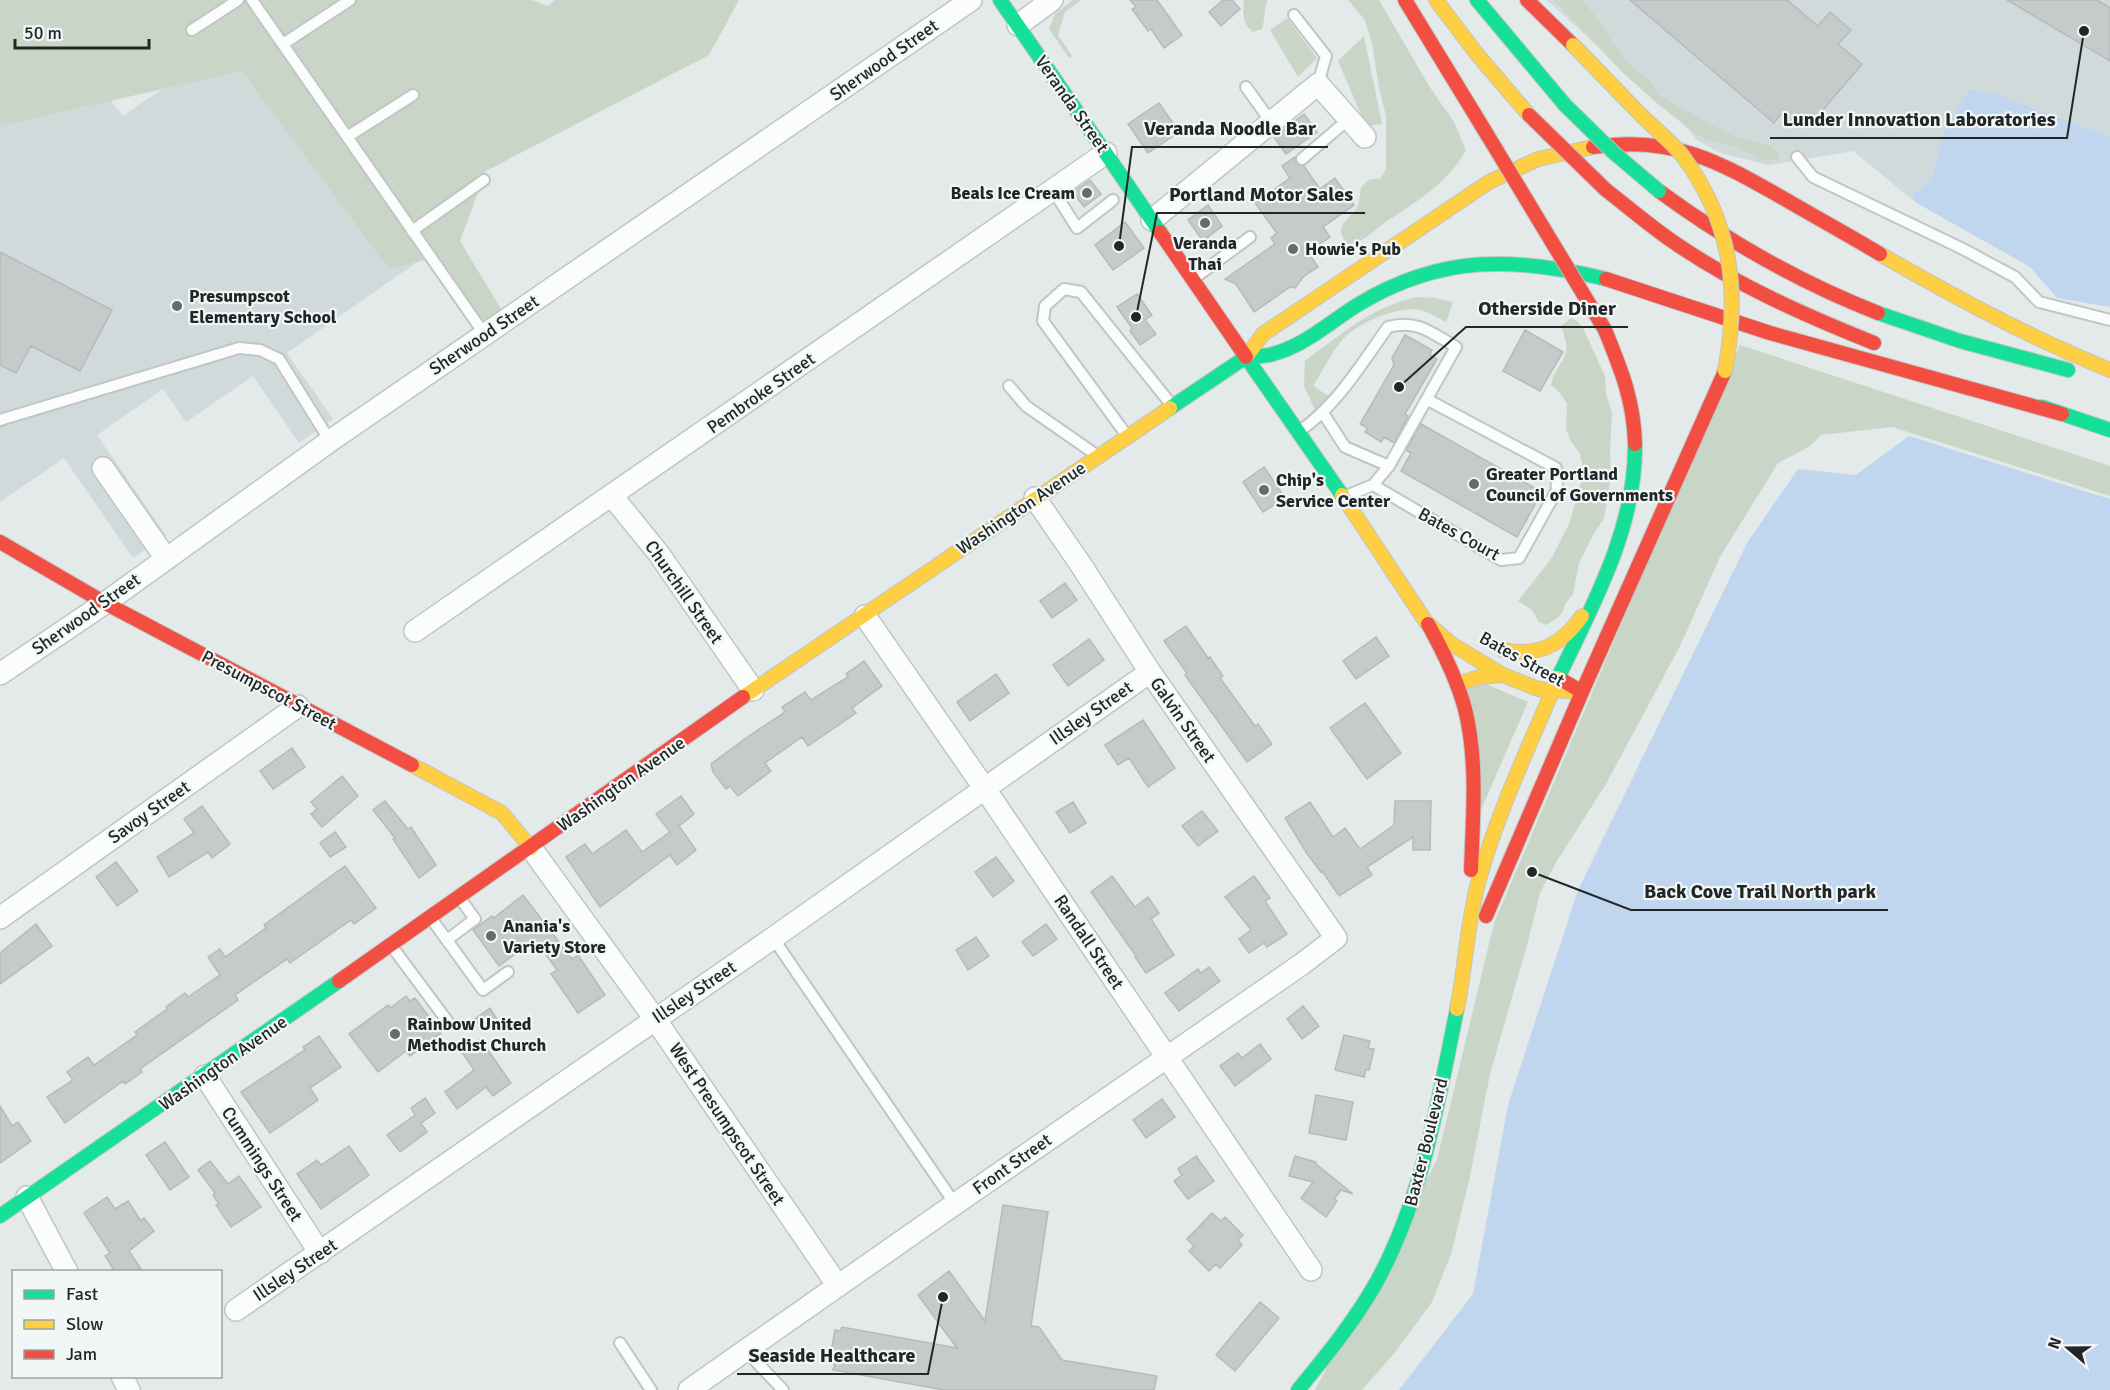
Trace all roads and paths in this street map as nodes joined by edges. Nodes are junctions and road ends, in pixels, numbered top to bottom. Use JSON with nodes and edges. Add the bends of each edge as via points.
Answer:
{"nodes":[{"id":1,"x":238,"y":0,"type":"edge"},
{"id":2,"x":252,"y":0,"type":"edge"},
{"id":3,"x":350,"y":0,"type":"edge"},
{"id":4,"x":971,"y":0,"type":"edge"},
{"id":5,"x":1000,"y":0,"type":"edge"},
{"id":6,"x":1052,"y":0,"type":"edge"},
{"id":7,"x":1405,"y":0,"type":"edge"},
{"id":8,"x":1436,"y":0,"type":"edge"},
{"id":9,"x":1477,"y":0,"type":"edge"},
{"id":10,"x":1527,"y":0,"type":"edge"},
{"id":11,"x":1294,"y":15,"type":"dead end"},
{"id":12,"x":1018,"y":25,"type":"junction"},
{"id":13,"x":192,"y":30,"type":"dead end"},
{"id":14,"x":283,"y":44,"type":"junction"},
{"id":15,"x":1318,"y":84,"type":"junction"},
{"id":16,"x":1246,"y":87,"type":"dead end"},
{"id":17,"x":413,"y":95,"type":"dead end"},
{"id":18,"x":1350,"y":118,"type":"junction"},
{"id":19,"x":1271,"y":122,"type":"junction"},
{"id":20,"x":347,"y":137,"type":"junction"},
{"id":21,"x":1365,"y":137,"type":"dead end"},
{"id":22,"x":1106,"y":153,"type":"junction"},
{"id":23,"x":1797,"y":157,"type":"dead end"},
{"id":24,"x":1302,"y":159,"type":"dead end"},
{"id":25,"x":484,"y":180,"type":"dead end"},
{"id":26,"x":1053,"y":190,"type":"junction"},
{"id":27,"x":1113,"y":200,"type":"dead end"},
{"id":28,"x":1152,"y":219,"type":"junction"},
{"id":29,"x":412,"y":231,"type":"junction"},
{"id":30,"x":1250,"y":237,"type":"dead end"},
{"id":31,"x":1192,"y":279,"type":"junction"},
{"id":32,"x":2110,"y":320,"type":"edge"},
{"id":33,"x":485,"y":335,"type":"junction"},
{"id":34,"x":1890,"y":349,"type":"dead end"},
{"id":35,"x":1246,"y":357,"type":"junction"},
{"id":36,"x":1922,"y":361,"type":"dead end"},
{"id":37,"x":2110,"y":370,"type":"edge"},
{"id":38,"x":2110,"y":381,"type":"edge"},
{"id":39,"x":1010,"y":386,"type":"dead end"},
{"id":40,"x":1428,"y":400,"type":"junction"},
{"id":41,"x":1172,"y":406,"type":"junction"},
{"id":42,"x":1323,"y":413,"type":"junction"},
{"id":43,"x":2062,"y":414,"type":"junction"},
{"id":44,"x":0,"y":420,"type":"edge"},
{"id":45,"x":2110,"y":430,"type":"edge"},
{"id":46,"x":1298,"y":432,"type":"junction"},
{"id":47,"x":1127,"y":436,"type":"junction"},
{"id":48,"x":330,"y":441,"type":"junction"},
{"id":49,"x":1332,"y":455,"type":"junction"},
{"id":50,"x":1098,"y":456,"type":"junction"},
{"id":51,"x":1389,"y":466,"type":"junction"},
{"id":52,"x":103,"y":468,"type":"dead end"},
{"id":53,"x":1373,"y":485,"type":"junction"},
{"id":54,"x":612,"y":496,"type":"junction"},
{"id":55,"x":1343,"y":497,"type":"junction"},
{"id":56,"x":1035,"y":498,"type":"junction"},
{"id":57,"x":0,"y":542,"type":"edge"},
{"id":58,"x":165,"y":557,"type":"junction"},
{"id":59,"x":1413,"y":575,"type":"dead end"},
{"id":60,"x":1603,"y":581,"type":"junction"},
{"id":61,"x":105,"y":603,"type":"junction"},
{"id":62,"x":865,"y":616,"type":"junction"},
{"id":63,"x":1426,"y":622,"type":"junction"},
{"id":64,"x":416,"y":631,"type":"dead end"},
{"id":65,"x":1488,"y":642,"type":"dead end"},
{"id":66,"x":1503,"y":650,"type":"junction"},
{"id":67,"x":1531,"y":664,"type":"dead end"},
{"id":68,"x":1150,"y":672,"type":"junction"},
{"id":69,"x":0,"y":674,"type":"edge"},
{"id":70,"x":1503,"y":675,"type":"junction"},
{"id":71,"x":1554,"y":676,"type":"junction"},
{"id":72,"x":1457,"y":684,"type":"junction"},
{"id":73,"x":753,"y":690,"type":"junction"},
{"id":74,"x":1553,"y":692,"type":"junction"},
{"id":75,"x":1582,"y":692,"type":"junction"},
{"id":76,"x":298,"y":706,"type":"junction"},
{"id":77,"x":985,"y":789,"type":"junction"},
{"id":78,"x":531,"y":848,"type":"junction"},
{"id":79,"x":459,"y":897,"type":"junction"},
{"id":80,"x":0,"y":918,"type":"edge"},
{"id":81,"x":431,"y":918,"type":"junction"},
{"id":82,"x":1470,"y":918,"type":"junction"},
{"id":83,"x":773,"y":938,"type":"junction"},
{"id":84,"x":1336,"y":938,"type":"joint"},
{"id":85,"x":447,"y":939,"type":"junction"},
{"id":86,"x":391,"y":945,"type":"junction"},
{"id":87,"x":508,"y":972,"type":"dead end"},
{"id":88,"x":1464,"y":972,"type":"junction"},
{"id":89,"x":655,"y":1019,"type":"junction"},
{"id":90,"x":448,"y":1022,"type":"dead end"},
{"id":91,"x":1167,"y":1056,"type":"junction"},
{"id":92,"x":205,"y":1076,"type":"junction"},
{"id":93,"x":27,"y":1197,"type":"junction"},
{"id":94,"x":955,"y":1204,"type":"junction"},
{"id":95,"x":0,"y":1216,"type":"edge"},
{"id":96,"x":320,"y":1253,"type":"junction"},
{"id":97,"x":66,"y":1270,"type":"edge"},
{"id":98,"x":1311,"y":1270,"type":"dead end"},
{"id":99,"x":838,"y":1286,"type":"junction"},
{"id":100,"x":236,"y":1310,"type":"dead end"},
{"id":101,"x":620,"y":1343,"type":"dead end"},
{"id":102,"x":746,"y":1351,"type":"junction"},
{"id":103,"x":651,"y":1390,"type":"edge"},
{"id":104,"x":689,"y":1390,"type":"edge"},
{"id":105,"x":783,"y":1390,"type":"edge"},
{"id":106,"x":1298,"y":1390,"type":"edge"}],
"edges":[{"from":1,"to":13,"type":"lane"},
{"from":2,"to":14,"type":"lane"},
{"from":3,"to":14,"type":"lane"},
{"from":4,"to":33,"type":"street","name":"Sherwood Street"},
{"from":5,"to":12,"type":"main road","name":"Veranda Street"},
{"from":6,"to":12,"type":"street"},
{"from":7,"to":60,"type":"main road","bridge":true,"via":[[1605,330],[1629,386],[1637,452],[1631,501]]},
{"from":8,"to":34,"type":"main road","bridge":true,"via":[[1529,115],[1606,190],[1681,246],[1768,298]]},
{"from":9,"to":38,"type":"main road","bridge":true,"via":[[1565,105],[1613,152],[1659,191],[1739,245],[1845,299],[1966,343]]},
{"from":10,"to":75,"type":"main road","name":"Baxter Boulevard","bridge":true,"via":[[1681,155],[1706,192],[1723,233],[1734,293],[1733,331],[1725,371]]},
{"from":11,"to":15,"type":"lane","via":[[1326,56]]},
{"from":12,"to":22,"type":"main road","name":"Veranda Street"},
{"from":14,"to":20,"type":"lane"},
{"from":15,"to":18,"type":"street"},
{"from":15,"to":19,"type":"street"},
{"from":16,"to":19,"type":"lane"},
{"from":17,"to":20,"type":"lane"},
{"from":18,"to":21,"type":"street"},
{"from":18,"to":24,"type":"lane"},
{"from":19,"to":28,"type":"street"},
{"from":20,"to":29,"type":"lane"},
{"from":22,"to":26,"type":"street","name":"Pembroke Street"},
{"from":22,"to":28,"type":"main road","name":"Veranda Street"},
{"from":23,"to":32,"type":"lane","via":[[1813,177],[1963,249],[2015,278],[2039,302]]},
{"from":25,"to":29,"type":"lane"},
{"from":26,"to":27,"type":"lane","via":[[1077,228]]},
{"from":26,"to":54,"type":"street","name":"Pembroke Street"},
{"from":28,"to":31,"type":"main road","name":"Veranda Street"},
{"from":29,"to":33,"type":"lane"},
{"from":30,"to":31,"type":"lane"},
{"from":31,"to":35,"type":"main road","name":"Veranda Street"},
{"from":33,"to":48,"type":"street","name":"Sherwood Street"},
{"from":35,"to":37,"type":"main road","via":[[1263,334],[1470,193],[1551,155],[1626,143],[1685,150],[1725,166],[1982,312],[2069,355]]},
{"from":35,"to":41,"type":"main road","name":"Washington Avenue"},
{"from":35,"to":43,"type":"main road","via":[[1277,354],[1401,283],[1450,267],[1500,262],[1544,264],[1809,344]]},
{"from":35,"to":46,"type":"main road","name":"Bates Street"},
{"from":36,"to":43,"type":"main road"},
{"from":39,"to":50,"type":"lane","via":[[1026,406]]},
{"from":40,"to":42,"type":"lane","via":[[1456,347],[1414,324],[1400,324],[1388,327]]},
{"from":40,"to":51,"type":"lane"},
{"from":40,"to":53,"type":"lane","name":"Bates Court","via":[[1556,468],[1557,490],[1519,558],[1501,560]]},
{"from":41,"to":47,"type":"main road","name":"Washington Avenue"},
{"from":41,"to":47,"type":"lane","via":[[1081,292],[1064,290],[1045,306],[1043,321]]},
{"from":42,"to":46,"type":"lane"},
{"from":42,"to":49,"type":"lane"},
{"from":43,"to":45,"type":"main road"},
{"from":44,"to":48,"type":"lane","via":[[239,348],[260,350],[279,359]]},
{"from":46,"to":49,"type":"main road","name":"Bates Street"},
{"from":47,"to":50,"type":"main road","name":"Washington Avenue"},
{"from":48,"to":58,"type":"street","name":"Sherwood Street"},
{"from":49,"to":51,"type":"lane"},
{"from":49,"to":55,"type":"main road","name":"Bates Street"},
{"from":50,"to":56,"type":"main road","name":"Washington Avenue"},
{"from":51,"to":53,"type":"lane"},
{"from":52,"to":58,"type":"street"},
{"from":53,"to":55,"type":"lane"},
{"from":54,"to":64,"type":"street","name":"Pembroke Street"},
{"from":54,"to":73,"type":"street","name":"Churchill Street","via":[[658,554]]},
{"from":55,"to":59,"type":"main road","name":"Bates Street"},
{"from":55,"to":63,"type":"main road","name":"Bates Street"},
{"from":56,"to":62,"type":"main road","name":"Washington Avenue"},
{"from":56,"to":68,"type":"street","name":"Galvin Street"},
{"from":57,"to":61,"type":"main road","name":"Presumpscot Street"},
{"from":58,"to":61,"type":"street","name":"Sherwood Street"},
{"from":60,"to":66,"type":"main road","via":[[1578,623],[1562,638],[1542,649],[1522,653]]},
{"from":60,"to":71,"type":"main road","name":"Baxter Boulevard"},
{"from":61,"to":69,"type":"street","name":"Sherwood Street"},
{"from":61,"to":76,"type":"main road","name":"Presumpscot Street"},
{"from":62,"to":73,"type":"main road","name":"Washington Avenue"},
{"from":62,"to":77,"type":"street","name":"Randall Street"},
{"from":63,"to":70,"type":"main road","name":"Bates Street","via":[[1450,643]]},
{"from":63,"to":72,"type":"main road","name":"Bates Street"},
{"from":65,"to":66,"type":"main road","name":"Bates Street"},
{"from":66,"to":67,"type":"main road","name":"Bates Street"},
{"from":68,"to":77,"type":"street","name":"Illsley Street"},
{"from":68,"to":84,"type":"street","name":"Galvin Street"},
{"from":70,"to":72,"type":"main road"},
{"from":70,"to":74,"type":"main road","name":"Bates Street"},
{"from":71,"to":74,"type":"main road","name":"Baxter Boulevard"},
{"from":71,"to":75,"type":"main road","name":"Bates Street"},
{"from":72,"to":82,"type":"main road","name":"Bates Street","via":[[1465,707],[1474,771]]},
{"from":73,"to":78,"type":"main road","name":"Washington Avenue"},
{"from":74,"to":75,"type":"main road","name":"Bates Street"},
{"from":74,"to":82,"type":"main road","name":"Baxter Boulevard","via":[[1494,830]]},
{"from":75,"to":88,"type":"main road","name":"Baxter Boulevard"},
{"from":76,"to":78,"type":"main road","name":"Presumpscot Street","via":[[502,813]]},
{"from":76,"to":80,"type":"street","name":"Savoy Street"},
{"from":77,"to":83,"type":"street","name":"Illsley Street"},
{"from":77,"to":91,"type":"street","name":"Randall Street"},
{"from":78,"to":79,"type":"main road","name":"Washington Avenue"},
{"from":78,"to":89,"type":"street","name":"West Presumpscot Street"},
{"from":79,"to":81,"type":"main road","name":"Washington Avenue"},
{"from":79,"to":85,"type":"lane","via":[[475,919]]},
{"from":81,"to":85,"type":"lane"},
{"from":81,"to":86,"type":"main road","name":"Washington Avenue"},
{"from":82,"to":88,"type":"main road","name":"Baxter Boulevard"},
{"from":83,"to":89,"type":"street","name":"Illsley Street"},
{"from":83,"to":94,"type":"lane"},
{"from":84,"to":91,"type":"street","name":"Front Street"},
{"from":85,"to":87,"type":"lane","via":[[483,990]]},
{"from":86,"to":90,"type":"lane"},
{"from":86,"to":92,"type":"main road","name":"Washington Avenue"},
{"from":88,"to":106,"type":"main road","name":"Baxter Boulevard","via":[[1424,1165],[1397,1241],[1336,1344]]},
{"from":89,"to":96,"type":"street","name":"Illsley Street"},
{"from":89,"to":99,"type":"street","name":"West Presumpscot Street"},
{"from":91,"to":94,"type":"street","name":"Front Street"},
{"from":91,"to":98,"type":"street","name":"Randall Street"},
{"from":92,"to":93,"type":"main road","name":"Washington Avenue"},
{"from":92,"to":96,"type":"street","name":"Cummings Street"},
{"from":93,"to":95,"type":"main road","name":"Washington Avenue"},
{"from":93,"to":97,"type":"street"},
{"from":94,"to":99,"type":"street","name":"Front Street"},
{"from":96,"to":100,"type":"street","name":"Illsley Street"},
{"from":99,"to":102,"type":"street","name":"Front Street"},
{"from":101,"to":103,"type":"lane"},
{"from":102,"to":104,"type":"street","name":"Front Street"},
{"from":102,"to":105,"type":"lane"}]}
